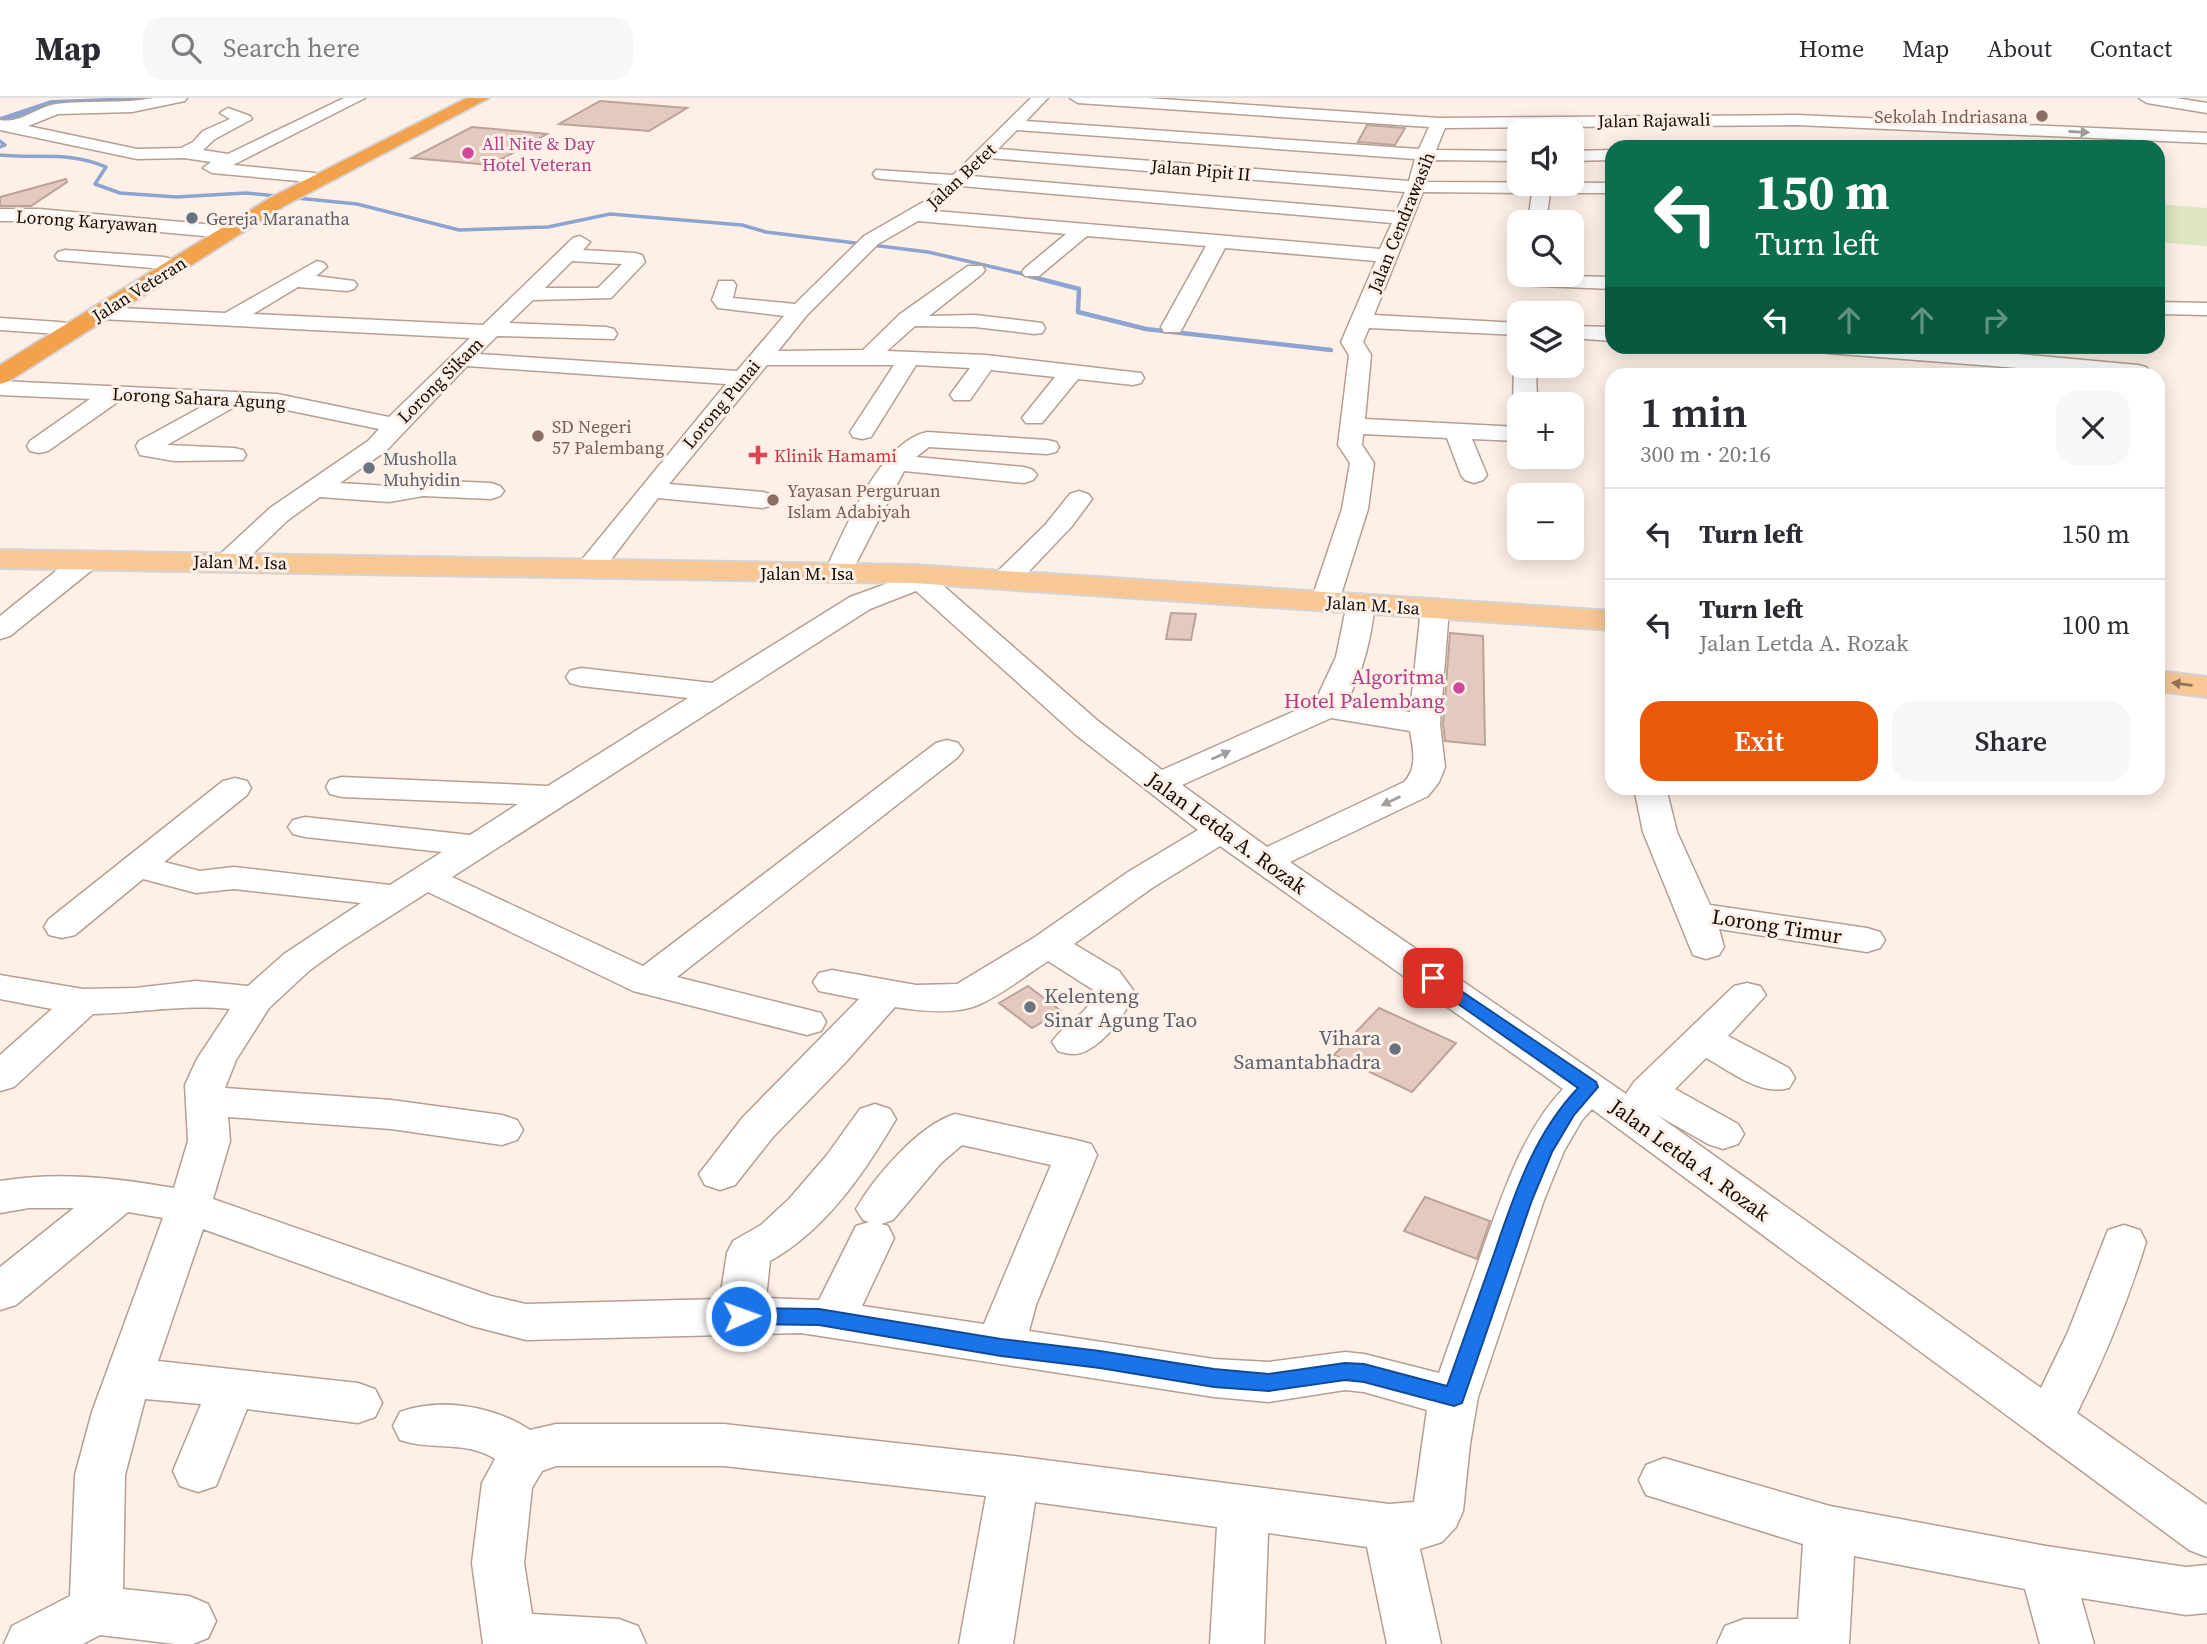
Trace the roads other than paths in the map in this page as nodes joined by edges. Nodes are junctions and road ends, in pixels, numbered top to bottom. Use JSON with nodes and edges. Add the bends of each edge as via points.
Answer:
{"nodes":[{"id":1,"x":145,"y":98,"type":"edge"},
{"id":2,"x":178,"y":98,"type":"edge"},
{"id":3,"x":358,"y":98,"type":"edge"},
{"id":4,"x":466,"y":98,"type":"edge"},
{"id":5,"x":480,"y":98,"type":"edge"},
{"id":6,"x":1040,"y":98,"type":"edge"},
{"id":7,"x":1078,"y":98,"type":"edge"},
{"id":8,"x":2147,"y":98,"type":"edge"},
{"id":9,"x":2185,"y":101,"type":"edge"},
{"id":10,"x":1261,"y":105,"type":"edge"},
{"id":11,"x":1685,"y":106,"type":"dead end"},
{"id":12,"x":2207,"y":108,"type":"edge"},
{"id":13,"x":228,"y":113,"type":"dead end"},
{"id":14,"x":1697,"y":119,"type":"junction"},
{"id":15,"x":1439,"y":122,"type":"junction"},
{"id":16,"x":73,"y":123,"type":"dead end"},
{"id":17,"x":1014,"y":125,"type":"junction"},
{"id":18,"x":3,"y":126,"type":"edge"},
{"id":19,"x":2207,"y":138,"type":"edge"},
{"id":20,"x":176,"y":153,"type":"junction"},
{"id":21,"x":986,"y":153,"type":"junction"},
{"id":22,"x":1425,"y":155,"type":"junction"},
{"id":23,"x":1605,"y":155,"type":"edge"},
{"id":24,"x":1507,"y":156,"type":"edge"},
{"id":25,"x":1584,"y":156,"type":"edge"},
{"id":26,"x":228,"y":159,"type":"junction"},
{"id":27,"x":882,"y":174,"type":"dead end"},
{"id":28,"x":958,"y":181,"type":"junction"},
{"id":29,"x":1416,"y":187,"type":"junction"},
{"id":30,"x":1507,"y":187,"type":"edge"},
{"id":31,"x":1584,"y":188,"type":"edge"},
{"id":32,"x":1605,"y":188,"type":"edge"},
{"id":33,"x":294,"y":189,"type":"junction"},
{"id":34,"x":0,"y":215,"type":"edge"},
{"id":35,"x":918,"y":215,"type":"junction"},
{"id":36,"x":1403,"y":219,"type":"junction"},
{"id":37,"x":1084,"y":228,"type":"junction"},
{"id":38,"x":215,"y":231,"type":"junction"},
{"id":39,"x":1219,"y":240,"type":"junction"},
{"id":40,"x":866,"y":244,"type":"joint"},
{"id":41,"x":65,"y":256,"type":"dead end"},
{"id":42,"x":1388,"y":256,"type":"junction"},
{"id":43,"x":164,"y":263,"type":"junction"},
{"id":44,"x":317,"y":267,"type":"dead end"},
{"id":45,"x":975,"y":270,"type":"dead end"},
{"id":46,"x":1032,"y":272,"type":"dead end"},
{"id":47,"x":296,"y":281,"type":"junction"},
{"id":48,"x":1584,"y":281,"type":"edge"},
{"id":49,"x":1605,"y":283,"type":"edge"},
{"id":50,"x":347,"y":285,"type":"dead end"},
{"id":51,"x":726,"y":285,"type":"dead end"},
{"id":52,"x":529,"y":294,"type":"junction"},
{"id":53,"x":2165,"y":308,"type":"edge"},
{"id":54,"x":2207,"y":309,"type":"edge"},
{"id":55,"x":800,"y":312,"type":"junction"},
{"id":56,"x":100,"y":313,"type":"junction"},
{"id":57,"x":229,"y":320,"type":"junction"},
{"id":58,"x":908,"y":320,"type":"junction"},
{"id":59,"x":1361,"y":321,"type":"junction"},
{"id":60,"x":0,"y":324,"type":"edge"},
{"id":61,"x":1172,"y":327,"type":"dead end"},
{"id":62,"x":59,"y":328,"type":"junction"},
{"id":63,"x":1034,"y":328,"type":"dead end"},
{"id":64,"x":1507,"y":328,"type":"edge"},
{"id":65,"x":490,"y":330,"type":"junction"},
{"id":66,"x":1584,"y":333,"type":"edge"},
{"id":67,"x":606,"y":334,"type":"dead end"},
{"id":68,"x":1605,"y":334,"type":"edge"},
{"id":69,"x":1994,"y":354,"type":"edge"},
{"id":70,"x":869,"y":357,"type":"junction"},
{"id":71,"x":909,"y":358,"type":"junction"},
{"id":72,"x":461,"y":359,"type":"junction"},
{"id":73,"x":986,"y":362,"type":"junction"},
{"id":74,"x":0,"y":364,"type":"edge"},
{"id":75,"x":752,"y":368,"type":"junction"},
{"id":76,"x":2100,"y":368,"type":"edge"},
{"id":77,"x":1073,"y":370,"type":"junction"},
{"id":78,"x":0,"y":376,"type":"edge"},
{"id":79,"x":1133,"y":378,"type":"dead end"},
{"id":80,"x":0,"y":388,"type":"edge"},
{"id":81,"x":114,"y":393,"type":"junction"},
{"id":82,"x":962,"y":395,"type":"dead end"},
{"id":83,"x":232,"y":399,"type":"junction"},
{"id":84,"x":1034,"y":418,"type":"dead end"},
{"id":85,"x":395,"y":426,"type":"junction"},
{"id":86,"x":1351,"y":426,"type":"junction"},
{"id":87,"x":1456,"y":430,"type":"junction"},
{"id":88,"x":862,"y":432,"type":"dead end"},
{"id":89,"x":1507,"y":433,"type":"edge"},
{"id":90,"x":39,"y":446,"type":"dead end"},
{"id":91,"x":1047,"y":447,"type":"dead end"},
{"id":92,"x":234,"y":455,"type":"dead end"},
{"id":93,"x":899,"y":463,"type":"junction"},
{"id":94,"x":1024,"y":475,"type":"dead end"},
{"id":95,"x":1475,"y":475,"type":"dead end"},
{"id":96,"x":312,"y":489,"type":"junction"},
{"id":97,"x":651,"y":490,"type":"junction"},
{"id":98,"x":491,"y":491,"type":"dead end"},
{"id":99,"x":1079,"y":499,"type":"dead end"},
{"id":100,"x":763,"y":500,"type":"dead end"},
{"id":101,"x":0,"y":559,"type":"edge"},
{"id":102,"x":87,"y":561,"type":"junction"},
{"id":103,"x":228,"y":562,"type":"junction"},
{"id":104,"x":590,"y":568,"type":"junction"},
{"id":105,"x":838,"y":573,"type":"junction"},
{"id":106,"x":916,"y":578,"type":"junction"},
{"id":107,"x":1006,"y":579,"type":"junction"},
{"id":108,"x":1325,"y":601,"type":"junction"},
{"id":109,"x":1361,"y":603,"type":"junction"},
{"id":110,"x":1435,"y":609,"type":"junction"},
{"id":111,"x":1605,"y":621,"type":"edge"},
{"id":112,"x":0,"y":630,"type":"edge"},
{"id":113,"x":581,"y":677,"type":"dead end"},
{"id":114,"x":2165,"y":682,"type":"edge"},
{"id":115,"x":2207,"y":687,"type":"edge"},
{"id":116,"x":720,"y":693,"type":"junction"},
{"id":117,"x":1327,"y":708,"type":"junction"},
{"id":118,"x":1427,"y":739,"type":"junction"},
{"id":119,"x":947,"y":750,"type":"dead end"},
{"id":120,"x":1159,"y":783,"type":"junction"},
{"id":121,"x":342,"y":787,"type":"dead end"},
{"id":122,"x":235,"y":788,"type":"dead end"},
{"id":123,"x":1652,"y":795,"type":"edge"},
{"id":124,"x":558,"y":796,"type":"junction"},
{"id":125,"x":305,"y":827,"type":"dead end"},
{"id":126,"x":1221,"y":831,"type":"junction"},
{"id":127,"x":480,"y":846,"type":"junction"},
{"id":128,"x":1265,"y":861,"type":"junction"},
{"id":129,"x":138,"y":868,"type":"junction"},
{"id":130,"x":426,"y":878,"type":"junction"},
{"id":131,"x":396,"y":896,"type":"junction"},
{"id":132,"x":62,"y":927,"type":"dead end"},
{"id":133,"x":1867,"y":940,"type":"dead end"},
{"id":134,"x":1048,"y":945,"type":"junction"},
{"id":135,"x":646,"y":982,"type":"junction"},
{"id":136,"x":832,"y":982,"type":"dead end"},
{"id":137,"x":0,"y":987,"type":"edge"},
{"id":138,"x":887,"y":992,"type":"junction"},
{"id":139,"x":1747,"y":995,"type":"dead end"},
{"id":140,"x":256,"y":999,"type":"junction"},
{"id":141,"x":83,"y":1002,"type":"junction"},
{"id":142,"x":807,"y":1023,"type":"dead end"},
{"id":143,"x":1703,"y":1039,"type":"junction"},
{"id":144,"x":1072,"y":1042,"type":"dead end"},
{"id":145,"x":0,"y":1077,"type":"edge"},
{"id":146,"x":1775,"y":1078,"type":"dead end"},
{"id":147,"x":1589,"y":1087,"type":"junction"},
{"id":148,"x":205,"y":1101,"type":"junction"},
{"id":149,"x":1640,"y":1105,"type":"junction"},
{"id":150,"x":875,"y":1119,"type":"dead end"},
{"id":151,"x":502,"y":1130,"type":"dead end"},
{"id":152,"x":1723,"y":1134,"type":"dead end"},
{"id":153,"x":720,"y":1174,"type":"dead end"},
{"id":154,"x":120,"y":1195,"type":"junction"},
{"id":155,"x":0,"y":1197,"type":"edge"},
{"id":156,"x":187,"y":1206,"type":"junction"},
{"id":157,"x":2124,"y":1242,"type":"dead end"},
{"id":158,"x":0,"y":1292,"type":"edge"},
{"id":159,"x":741,"y":1316,"type":"junction"},
{"id":160,"x":832,"y":1320,"type":"junction"},
{"id":161,"x":1001,"y":1347,"type":"junction"},
{"id":162,"x":128,"y":1378,"type":"junction"},
{"id":163,"x":232,"y":1387,"type":"junction"},
{"id":164,"x":1454,"y":1397,"type":"junction"},
{"id":165,"x":358,"y":1403,"type":"dead end"},
{"id":166,"x":2049,"y":1419,"type":"junction"},
{"id":167,"x":417,"y":1426,"type":"dead end"},
{"id":168,"x":525,"y":1456,"type":"junction"},
{"id":169,"x":198,"y":1471,"type":"dead end"},
{"id":170,"x":1014,"y":1478,"type":"junction"},
{"id":171,"x":1664,"y":1480,"type":"dead end"},
{"id":172,"x":1243,"y":1509,"type":"junction"},
{"id":173,"x":2201,"y":1526,"type":"edge"},
{"id":174,"x":1389,"y":1527,"type":"junction"},
{"id":175,"x":1829,"y":1529,"type":"junction"},
{"id":176,"x":2046,"y":1569,"type":"junction"},
{"id":177,"x":2207,"y":1589,"type":"edge"},
{"id":178,"x":96,"y":1610,"type":"junction"},
{"id":179,"x":189,"y":1621,"type":"dead end"},
{"id":180,"x":510,"y":1641,"type":"edge"},
{"id":181,"x":31,"y":1644,"type":"edge"},
{"id":182,"x":619,"y":1644,"type":"edge"},
{"id":183,"x":986,"y":1644,"type":"edge"},
{"id":184,"x":1237,"y":1644,"type":"edge"},
{"id":185,"x":1414,"y":1644,"type":"edge"},
{"id":186,"x":1744,"y":1644,"type":"edge"},
{"id":187,"x":2067,"y":1644,"type":"edge"}],
"edges":[{"from":1,"to":18,"type":"street","via":[[56,101]]},
{"from":2,"to":18,"type":"street","via":[[132,107],[56,109]]},
{"from":3,"to":26,"type":"street"},
{"from":4,"to":33,"type":"highway"},
{"from":5,"to":33,"type":"highway"},
{"from":6,"to":17,"type":"street","name":"Jalan Betet"},
{"from":7,"to":10,"type":"street","name":"Jalan Rajawali"},
{"from":8,"to":9,"type":"street"},
{"from":9,"to":12,"type":"street"},
{"from":10,"to":15,"type":"street","name":"Jalan Rajawali","via":[[1390,113]]},
{"from":11,"to":14,"type":"street"},
{"from":13,"to":20,"type":"street","via":[[244,119],[209,135],[199,146]]},
{"from":14,"to":15,"type":"street","name":"Jalan Rajawali","via":[[1505,116]]},
{"from":14,"to":19,"type":"street","name":"Jalan Rajawali","one_way":true},
{"from":15,"to":22,"type":"street","name":"Jalan Cendrawasih"},
{"from":16,"to":20,"type":"street"},
{"from":17,"to":21,"type":"street","name":"Jalan Betet"},
{"from":17,"to":22,"type":"street"},
{"from":18,"to":20,"type":"street","via":[[137,154]]},
{"from":20,"to":26,"type":"street"},
{"from":21,"to":28,"type":"street","name":"Jalan Betet"},
{"from":21,"to":29,"type":"street","name":"Jalan Pipit II"},
{"from":22,"to":24,"type":"street"},
{"from":22,"to":29,"type":"street","name":"Jalan Cendrawasih"},
{"from":23,"to":25,"type":"street"},
{"from":26,"to":33,"type":"street","via":[[212,168]]},
{"from":27,"to":28,"type":"street"},
{"from":28,"to":35,"type":"street","name":"Jalan Betet"},
{"from":28,"to":36,"type":"street"},
{"from":29,"to":30,"type":"street","name":"Jalan Pipit II"},
{"from":29,"to":36,"type":"street","name":"Jalan Cendrawasih"},
{"from":31,"to":32,"type":"street","name":"Jalan Pipit II"},
{"from":33,"to":38,"type":"highway","name":"Jalan Veteran"},
{"from":33,"to":56,"type":"highway","name":"Jalan Veteran"},
{"from":34,"to":38,"type":"street","name":"Lorong Karyawan"},
{"from":35,"to":37,"type":"street"},
{"from":35,"to":40,"type":"street","name":"Jalan Betet"},
{"from":36,"to":42,"type":"street","name":"Jalan Cendrawasih"},
{"from":37,"to":39,"type":"street"},
{"from":37,"to":46,"type":"street"},
{"from":38,"to":43,"type":"highway","name":"Jalan Veteran"},
{"from":39,"to":42,"type":"street"},
{"from":39,"to":61,"type":"street"},
{"from":40,"to":55,"type":"street","name":"Lorong Punai"},
{"from":41,"to":43,"type":"street"},
{"from":42,"to":59,"type":"street","name":"Jalan Cendrawasih"},
{"from":43,"to":62,"type":"highway","name":"Jalan Veteran"},
{"from":44,"to":47,"type":"street"},
{"from":45,"to":58,"type":"street"},
{"from":47,"to":50,"type":"street"},
{"from":47,"to":57,"type":"street"},
{"from":48,"to":49,"type":"street"},
{"from":51,"to":55,"type":"street","via":[[725,304]]},
{"from":52,"to":52,"type":"street","name":"Lorong Sikam","via":[[574,248],[635,259],[604,294]]},
{"from":52,"to":65,"type":"street","name":"Lorong Sikam"},
{"from":53,"to":54,"type":"street"},
{"from":55,"to":75,"type":"street","name":"Lorong Punai"},
{"from":56,"to":57,"type":"street"},
{"from":56,"to":78,"type":"highway","name":"Jalan Veteran"},
{"from":57,"to":65,"type":"street"},
{"from":58,"to":63,"type":"street"},
{"from":58,"to":70,"type":"street"},
{"from":59,"to":64,"type":"street"},
{"from":59,"to":86,"type":"street","name":"Jalan Cendrawasih","via":[[1352,342],[1360,355]]},
{"from":60,"to":62,"type":"street"},
{"from":62,"to":74,"type":"highway","name":"Jalan Veteran"},
{"from":65,"to":67,"type":"street"},
{"from":65,"to":72,"type":"street","name":"Lorong Sikam"},
{"from":66,"to":68,"type":"street"},
{"from":69,"to":76,"type":"street"},
{"from":70,"to":71,"type":"street"},
{"from":70,"to":75,"type":"street"},
{"from":71,"to":73,"type":"street"},
{"from":71,"to":88,"type":"street"},
{"from":72,"to":75,"type":"street"},
{"from":72,"to":85,"type":"street","name":"Lorong Sikam"},
{"from":73,"to":77,"type":"street"},
{"from":73,"to":82,"type":"street"},
{"from":75,"to":97,"type":"street","name":"Lorong Punai"},
{"from":77,"to":79,"type":"street"},
{"from":77,"to":84,"type":"street"},
{"from":80,"to":81,"type":"street","name":"Lorong Sahara Agung"},
{"from":81,"to":83,"type":"street","name":"Lorong Sahara Agung"},
{"from":81,"to":90,"type":"street"},
{"from":83,"to":85,"type":"street","name":"Lorong Sahara Agung","via":[[291,403]]},
{"from":83,"to":92,"type":"street","via":[[148,446],[149,450],[174,454]]},
{"from":85,"to":96,"type":"street","name":"Lorong Sikam","via":[[367,455]]},
{"from":86,"to":87,"type":"street"},
{"from":86,"to":108,"type":"street","via":[[1350,445],[1362,471],[1355,509]]},
{"from":87,"to":89,"type":"street"},
{"from":87,"to":95,"type":"street"},
{"from":91,"to":93,"type":"street","via":[[930,439],[918,442]]},
{"from":93,"to":94,"type":"street"},
{"from":93,"to":105,"type":"street","via":[[878,493]]},
{"from":96,"to":98,"type":"street","via":[[389,494],[423,488]]},
{"from":96,"to":103,"type":"street","name":"Lorong Sikam"},
{"from":97,"to":100,"type":"street"},
{"from":97,"to":104,"type":"street","name":"Lorong Punai"},
{"from":99,"to":107,"type":"street","via":[[1058,530]]},
{"from":101,"to":102,"type":"main road","name":"Jalan M. Isa"},
{"from":102,"to":103,"type":"main road","name":"Jalan M. Isa"},
{"from":102,"to":112,"type":"street"},
{"from":103,"to":104,"type":"main road","name":"Jalan M. Isa"},
{"from":104,"to":105,"type":"main road","name":"Jalan M. Isa"},
{"from":105,"to":106,"type":"main road","name":"Jalan M. Isa"},
{"from":106,"to":107,"type":"main road","name":"Jalan M. Isa"},
{"from":106,"to":116,"type":"street","via":[[860,603]]},
{"from":106,"to":120,"type":"street","name":"Jalan Letda A. Rozak","via":[[1087,728]]},
{"from":107,"to":108,"type":"main road","name":"Jalan M. Isa"},
{"from":108,"to":109,"type":"main road","name":"Jalan M. Isa"},
{"from":109,"to":110,"type":"main road","name":"Jalan M. Isa"},
{"from":109,"to":117,"type":"street","via":[[1356,644]]},
{"from":110,"to":111,"type":"main road","name":"Jalan M. Isa"},
{"from":110,"to":118,"type":"street"},
{"from":113,"to":116,"type":"street"},
{"from":115,"to":114,"type":"main road","one_way":true},
{"from":116,"to":124,"type":"street"},
{"from":117,"to":118,"type":"street","via":[[1370,716],[1383,731]]},
{"from":120,"to":117,"type":"street","one_way":true},
{"from":118,"to":128,"type":"street","one_way":true,"via":[[1429,774],[1416,789]]},
{"from":119,"to":135,"type":"street"},
{"from":120,"to":126,"type":"street","name":"Jalan Letda A. Rozak"},
{"from":121,"to":124,"type":"street"},
{"from":122,"to":129,"type":"street"},
{"from":123,"to":133,"type":"street","name":"Lorong Timur","via":[[1660,832],[1701,930]]},
{"from":124,"to":127,"type":"street"},
{"from":125,"to":127,"type":"street"},
{"from":126,"to":128,"type":"street","name":"Jalan Letda A. Rozak"},
{"from":126,"to":134,"type":"street","via":[[1140,880]]},
{"from":127,"to":130,"type":"street"},
{"from":128,"to":147,"type":"street","name":"Jalan Letda A. Rozak"},
{"from":129,"to":131,"type":"street","via":[[196,882],[234,878]]},
{"from":129,"to":132,"type":"street"},
{"from":130,"to":131,"type":"street"},
{"from":130,"to":135,"type":"street"},
{"from":131,"to":140,"type":"street","via":[[297,962]]},
{"from":134,"to":138,"type":"street","via":[[965,996],[926,999]]},
{"from":134,"to":144,"type":"street","via":[[1106,980],[1114,990],[1107,1010]]},
{"from":135,"to":142,"type":"street"},
{"from":136,"to":138,"type":"street"},
{"from":137,"to":141,"type":"street"},
{"from":138,"to":153,"type":"street","via":[[758,1127]]},
{"from":139,"to":143,"type":"street"},
{"from":140,"to":141,"type":"street","via":[[196,993]]},
{"from":140,"to":148,"type":"street","via":[[213,1068],[205,1085]]},
{"from":141,"to":145,"type":"street"},
{"from":143,"to":146,"type":"street"},
{"from":143,"to":149,"type":"street"},
{"from":147,"to":149,"type":"street","name":"Jalan Letda A. Rozak"},
{"from":147,"to":164,"type":"street","via":[[1567,1110],[1543,1151]]},
{"from":148,"to":151,"type":"street","via":[[340,1108]]},
{"from":148,"to":156,"type":"street","via":[[209,1141]]},
{"from":149,"to":152,"type":"street"},
{"from":149,"to":166,"type":"street","name":"Jalan Letda A. Rozak"},
{"from":150,"to":159,"type":"street","via":[[847,1161],[788,1227],[770,1243],[749,1252]]},
{"from":154,"to":155,"type":"street","via":[[29,1192]]},
{"from":154,"to":156,"type":"street"},
{"from":154,"to":158,"type":"street"},
{"from":156,"to":159,"type":"street","via":[[510,1319],[553,1323]]},
{"from":156,"to":162,"type":"street"},
{"from":157,"to":166,"type":"street","via":[[2107,1297]]},
{"from":159,"to":160,"type":"street","via":[[801,1315]]},
{"from":160,"to":161,"type":"street"},
{"from":160,"to":161,"type":"street","via":[[875,1224],[926,1152],[955,1129],[1076,1155],[1013,1305]]},
{"from":161,"to":164,"type":"street","via":[[1269,1382],[1345,1371],[1364,1373]]},
{"from":162,"to":163,"type":"street"},
{"from":162,"to":178,"type":"street","via":[[100,1475]]},
{"from":163,"to":165,"type":"street"},
{"from":163,"to":169,"type":"street"},
{"from":164,"to":174,"type":"street","via":[[1438,1511],[1424,1526]]},
{"from":166,"to":173,"type":"street","name":"Jalan Letda A. Rozak"},
{"from":167,"to":168,"type":"street","via":[[484,1429],[508,1438]]},
{"from":168,"to":170,"type":"street","via":[[556,1445],[724,1445]]},
{"from":168,"to":180,"type":"street","via":[[507,1483],[498,1563]]},
{"from":170,"to":172,"type":"street"},
{"from":170,"to":183,"type":"street"},
{"from":171,"to":175,"type":"street"},
{"from":172,"to":174,"type":"street"},
{"from":172,"to":184,"type":"street"},
{"from":174,"to":185,"type":"street"},
{"from":175,"to":176,"type":"street"},
{"from":175,"to":186,"type":"street","via":[[1824,1639],[1818,1644]]},
{"from":176,"to":177,"type":"street","via":[[2186,1591]]},
{"from":176,"to":187,"type":"street"},
{"from":178,"to":179,"type":"street"},
{"from":178,"to":181,"type":"street"},
{"from":180,"to":182,"type":"street"}]}
